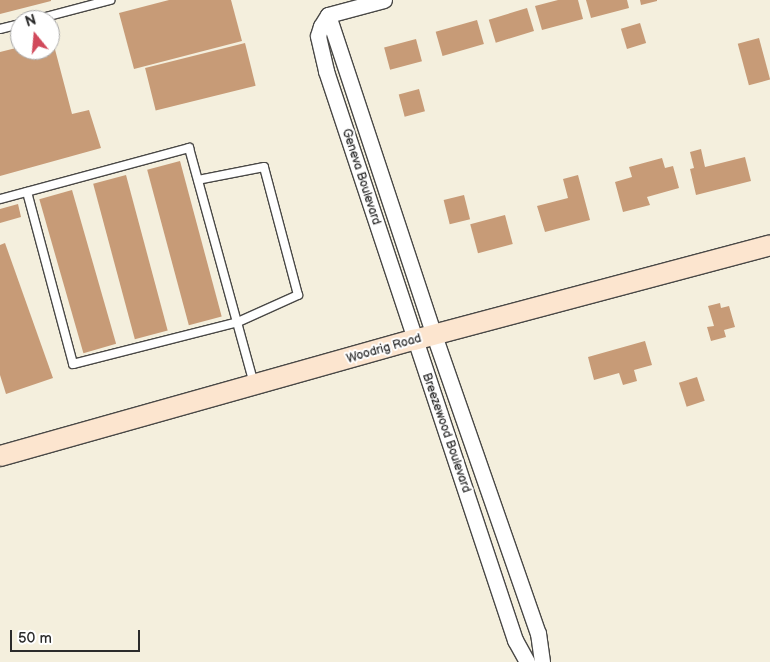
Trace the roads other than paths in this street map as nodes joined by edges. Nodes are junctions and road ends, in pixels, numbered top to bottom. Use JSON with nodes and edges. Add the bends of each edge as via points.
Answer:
{"nodes":[{"id":1,"x":110,"y":0,"type":"edge"},
{"id":2,"x":384,"y":0,"type":"edge"},
{"id":3,"x":60,"y":13,"type":"edge"},
{"id":4,"x":328,"y":15,"type":"junction"},
{"id":5,"x":198,"y":180,"type":"junction"},
{"id":6,"x":27,"y":192,"type":"junction"},
{"id":7,"x":0,"y":199,"type":"edge"},
{"id":8,"x":770,"y":245,"type":"edge"},
{"id":9,"x":238,"y":322,"type":"junction"},
{"id":10,"x":434,"y":335,"type":"junction"},
{"id":11,"x":414,"y":340,"type":"junction"},
{"id":12,"x":254,"y":386,"type":"junction"},
{"id":13,"x":0,"y":456,"type":"edge"},
{"id":14,"x":498,"y":520,"type":"junction"},
{"id":15,"x":477,"y":527,"type":"junction"},
{"id":16,"x":527,"y":662,"type":"edge"},
{"id":17,"x":542,"y":662,"type":"edge"}],
"edges":[{"from":1,"to":3,"type":"lane"},
{"from":2,"to":4,"type":"street"},
{"from":4,"to":10,"type":"street","name":"Breezewood Boulevard"},
{"from":4,"to":11,"type":"street","name":"Geneva Boulevard","via":[[320,26],[320,49]]},
{"from":5,"to":6,"type":"lane","via":[[188,148]]},
{"from":5,"to":9,"type":"lane"},
{"from":5,"to":9,"type":"lane","via":[[264,167],[298,294]]},
{"from":6,"to":7,"type":"lane"},
{"from":6,"to":9,"type":"lane","via":[[73,364]]},
{"from":8,"to":10,"type":"street","name":"Woodrig Road"},
{"from":9,"to":12,"type":"lane"},
{"from":10,"to":11,"type":"street","name":"Woodrig Road"},
{"from":10,"to":14,"type":"street","name":"Breezewood Boulevard"},
{"from":11,"to":12,"type":"street","name":"Woodrig Road"},
{"from":11,"to":15,"type":"street","name":"Breezewood Boulevard"},
{"from":12,"to":13,"type":"street","name":"Woodrig Road"},
{"from":14,"to":15,"type":"street"},
{"from":14,"to":17,"type":"street","name":"Breezewood Boulevard","via":[[538,633]]},
{"from":15,"to":16,"type":"street","name":"Breezewood Boulevard","via":[[515,640]]}]}
